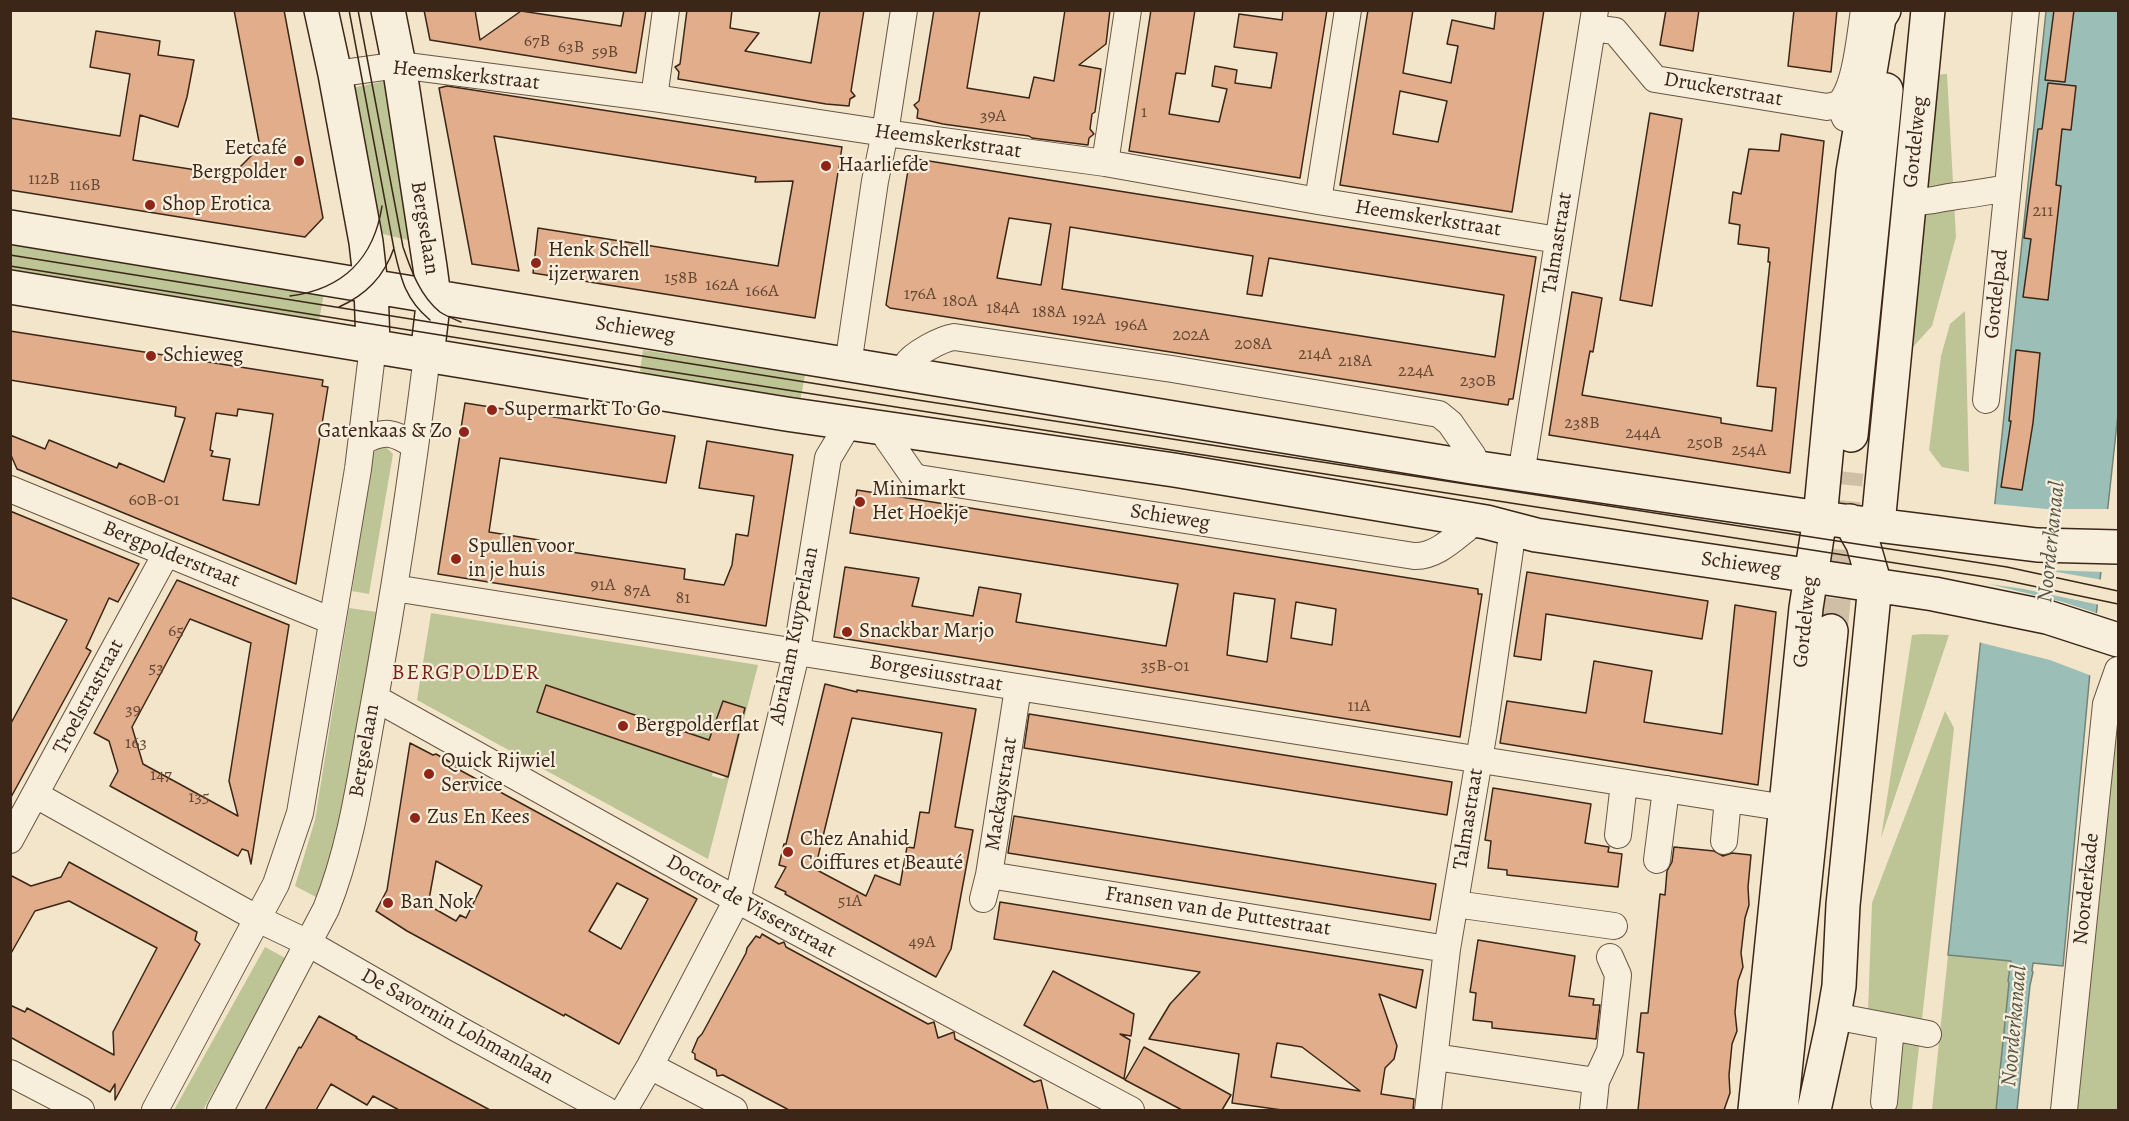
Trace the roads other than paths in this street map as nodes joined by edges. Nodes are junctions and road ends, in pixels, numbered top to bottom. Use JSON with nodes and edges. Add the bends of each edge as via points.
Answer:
{"nodes":[{"id":1,"x":321,"y":10,"type":"edge"},
{"id":2,"x":388,"y":10,"type":"edge"},
{"id":3,"x":666,"y":10,"type":"edge"},
{"id":4,"x":904,"y":10,"type":"edge"},
{"id":5,"x":1128,"y":10,"type":"edge"},
{"id":6,"x":1347,"y":10,"type":"edge"},
{"id":7,"x":1864,"y":10,"type":"edge"},
{"id":8,"x":1884,"y":10,"type":"edge"},
{"id":9,"x":1894,"y":10,"type":"edge"},
{"id":10,"x":1910,"y":10,"type":"edge"},
{"id":11,"x":1928,"y":10,"type":"edge"},
{"id":12,"x":2026,"y":10,"type":"edge"},
{"id":13,"x":1593,"y":19,"type":"edge"},
{"id":14,"x":399,"y":65,"type":"junction"},
{"id":15,"x":335,"y":74,"type":"junction"},
{"id":16,"x":654,"y":98,"type":"junction"},
{"id":17,"x":1839,"y":104,"type":"junction"},
{"id":18,"x":885,"y":133,"type":"junction"},
{"id":19,"x":1858,"y":135,"type":"junction"},
{"id":20,"x":1105,"y":163,"type":"junction"},
{"id":21,"x":2008,"y":188,"type":"junction"},
{"id":22,"x":1318,"y":201,"type":"junction"},
{"id":23,"x":1910,"y":202,"type":"junction"},
{"id":24,"x":10,"y":227,"type":"edge"},
{"id":25,"x":1558,"y":240,"type":"junction"},
{"id":26,"x":371,"y":286,"type":"junction"},
{"id":27,"x":10,"y":287,"type":"edge"},
{"id":28,"x":434,"y":297,"type":"junction"},
{"id":29,"x":373,"y":346,"type":"junction"},
{"id":30,"x":850,"y":352,"type":"junction"},
{"id":31,"x":427,"y":356,"type":"junction"},
{"id":32,"x":903,"y":375,"type":"junction"},
{"id":33,"x":1986,"y":400,"type":"dead end"},
{"id":34,"x":888,"y":428,"type":"junction"},
{"id":35,"x":839,"y":435,"type":"junction"},
{"id":36,"x":362,"y":442,"type":"junction"},
{"id":37,"x":415,"y":446,"type":"junction"},
{"id":38,"x":1467,"y":455,"type":"junction"},
{"id":39,"x":1521,"y":475,"type":"junction"},
{"id":40,"x":10,"y":489,"type":"edge"},
{"id":41,"x":1467,"y":519,"type":"junction"},
{"id":42,"x":1850,"y":521,"type":"junction"},
{"id":43,"x":1511,"y":540,"type":"junction"},
{"id":44,"x":2118,"y":547,"type":"edge"},
{"id":45,"x":166,"y":554,"type":"junction"},
{"id":46,"x":1810,"y":575,"type":"junction"},
{"id":47,"x":1875,"y":585,"type":"junction"},
{"id":48,"x":394,"y":588,"type":"junction"},
{"id":49,"x":332,"y":621,"type":"junction"},
{"id":50,"x":2118,"y":640,"type":"edge"},
{"id":51,"x":797,"y":650,"type":"junction"},
{"id":52,"x":2118,"y":670,"type":"edge"},
{"id":53,"x":1018,"y":688,"type":"junction"},
{"id":54,"x":375,"y":698,"type":"junction"},
{"id":55,"x":1479,"y":760,"type":"junction"},
{"id":56,"x":1624,"y":783,"type":"junction"},
{"id":57,"x":1666,"y":789,"type":"junction"},
{"id":58,"x":36,"y":795,"type":"junction"},
{"id":59,"x":1728,"y":799,"type":"junction"},
{"id":60,"x":1786,"y":808,"type":"junction"},
{"id":61,"x":1618,"y":835,"type":"dead end"},
{"id":62,"x":10,"y":840,"type":"edge"},
{"id":63,"x":1724,"y":841,"type":"dead end"},
{"id":64,"x":1657,"y":860,"type":"dead end"},
{"id":65,"x":986,"y":887,"type":"joint"},
{"id":66,"x":737,"y":900,"type":"junction"},
{"id":67,"x":1455,"y":904,"type":"junction"},
{"id":68,"x":258,"y":919,"type":"junction"},
{"id":69,"x":1614,"y":926,"type":"dead end"},
{"id":70,"x":308,"y":943,"type":"junction"},
{"id":71,"x":1447,"y":949,"type":"junction"},
{"id":72,"x":1610,"y":957,"type":"dead end"},
{"id":73,"x":1834,"y":1016,"type":"junction"},
{"id":74,"x":1891,"y":1027,"type":"junction"},
{"id":75,"x":1928,"y":1034,"type":"dead end"},
{"id":76,"x":1435,"y":1057,"type":"junction"},
{"id":77,"x":650,"y":1066,"type":"junction"},
{"id":78,"x":10,"y":1073,"type":"edge"},
{"id":79,"x":1596,"y":1081,"type":"junction"},
{"id":80,"x":1884,"y":1102,"type":"dead end"},
{"id":81,"x":81,"y":1110,"type":"edge"},
{"id":82,"x":155,"y":1110,"type":"edge"},
{"id":83,"x":220,"y":1110,"type":"edge"},
{"id":84,"x":606,"y":1110,"type":"edge"},
{"id":85,"x":624,"y":1110,"type":"edge"},
{"id":86,"x":734,"y":1110,"type":"edge"},
{"id":87,"x":1131,"y":1110,"type":"edge"},
{"id":88,"x":1428,"y":1110,"type":"edge"},
{"id":89,"x":1593,"y":1110,"type":"edge"},
{"id":90,"x":1755,"y":1110,"type":"edge"},
{"id":91,"x":1781,"y":1110,"type":"edge"},
{"id":92,"x":1797,"y":1110,"type":"edge"},
{"id":93,"x":1814,"y":1110,"type":"edge"},
{"id":94,"x":2064,"y":1110,"type":"edge"}],
"edges":[{"from":1,"to":15,"type":"main road"},
{"from":2,"to":14,"type":"main road","name":"Bergselaan"},
{"from":3,"to":16,"type":"street"},
{"from":4,"to":18,"type":"street"},
{"from":5,"to":20,"type":"street"},
{"from":6,"to":22,"type":"street"},
{"from":7,"to":17,"type":"street","via":[[1851,84]]},
{"from":8,"to":19,"type":"main road","name":"Gordelweg","via":[[1879,18]]},
{"from":9,"to":10,"type":"main road","name":"Gordelweg","via":[[1855,473]]},
{"from":11,"to":23,"type":"main road","name":"Gordelweg"},
{"from":12,"to":21,"type":"street","name":"Gordelpad"},
{"from":13,"to":17,"type":"street","name":"Druckerstraat","via":[[1615,31],[1655,79],[1827,107]]},
{"from":13,"to":25,"type":"street","name":"Talmastraat"},
{"from":14,"to":15,"type":"street","name":"Heemskerkstraat"},
{"from":14,"to":16,"type":"street","name":"Heemskerkstraat"},
{"from":14,"to":28,"type":"main road","name":"Bergselaan"},
{"from":15,"to":26,"type":"main road"},
{"from":16,"to":18,"type":"street","name":"Heemskerkstraat"},
{"from":17,"to":19,"type":"street","via":[[1852,133]]},
{"from":18,"to":20,"type":"street","name":"Heemskerkstraat"},
{"from":18,"to":30,"type":"street"},
{"from":19,"to":42,"type":"main road","name":"Gordelweg","via":[[1853,172]]},
{"from":20,"to":22,"type":"street","name":"Heemskerkstraat"},
{"from":21,"to":23,"type":"street"},
{"from":21,"to":33,"type":"street","name":"Gordelpad"},
{"from":22,"to":25,"type":"street","name":"Heemskerkstraat"},
{"from":23,"to":42,"type":"main road","name":"Gordelweg"},
{"from":24,"to":26,"type":"main road","name":"Schieweg"},
{"from":25,"to":39,"type":"street","name":"Talmastraat"},
{"from":26,"to":28,"type":"main road","name":"Schieweg"},
{"from":26,"to":29,"type":"main road"},
{"from":27,"to":29,"type":"main road","name":"Schieweg"},
{"from":28,"to":30,"type":"main road","name":"Schieweg"},
{"from":28,"to":31,"type":"main road","name":"Bergselaan"},
{"from":29,"to":31,"type":"main road","name":"Schieweg"},
{"from":29,"to":36,"type":"street"},
{"from":30,"to":32,"type":"main road","name":"Schieweg"},
{"from":31,"to":35,"type":"main road","name":"Schieweg"},
{"from":31,"to":37,"type":"street","name":"Bergselaan"},
{"from":32,"to":38,"type":"main road","name":"Schieweg"},
{"from":32,"to":38,"type":"street","via":[[906,365],[915,357],[940,340],[954,337],[1439,414],[1450,423]]},
{"from":34,"to":35,"type":"main road","name":"Schieweg"},
{"from":34,"to":41,"type":"main road","name":"Schieweg"},
{"from":34,"to":41,"type":"street","name":"Schieweg","via":[[887,438],[918,478],[1403,555],[1433,553],[1466,529]]},
{"from":35,"to":51,"type":"street","name":"Abraham Kuyperlaan","via":[[828,458]]},
{"from":36,"to":37,"type":"street","via":[[378,433],[400,436]]},
{"from":36,"to":49,"type":"street"},
{"from":37,"to":48,"type":"street","name":"Bergselaan"},
{"from":38,"to":39,"type":"main road","name":"Schieweg"},
{"from":39,"to":42,"type":"main road","name":"Schieweg"},
{"from":40,"to":45,"type":"street","name":"Bergpolderstraat"},
{"from":41,"to":43,"type":"main road","name":"Schieweg"},
{"from":42,"to":44,"type":"main road","name":"Schieweg","via":[[2037,544]]},
{"from":42,"to":46,"type":"main road","name":"Gordelweg"},
{"from":42,"to":47,"type":"main road","via":[[1863,544]]},
{"from":43,"to":46,"type":"main road","name":"Schieweg","via":[[1536,535]]},
{"from":43,"to":55,"type":"street","name":"Talmastraat"},
{"from":45,"to":49,"type":"street","name":"Bergpolderstraat"},
{"from":45,"to":58,"type":"street","name":"Troelstrastraat"},
{"from":46,"to":47,"type":"main road","name":"Schieweg"},
{"from":46,"to":60,"type":"main road","name":"Gordelweg"},
{"from":47,"to":50,"type":"main road","name":"Schieweg","via":[[2047,617]]},
{"from":47,"to":73,"type":"main road"},
{"from":48,"to":51,"type":"street","name":"Borgesiusstraat"},
{"from":48,"to":54,"type":"street","name":"Bergselaan"},
{"from":49,"to":68,"type":"street","via":[[300,813],[276,884]]},
{"from":51,"to":53,"type":"street","name":"Borgesiusstraat"},
{"from":51,"to":66,"type":"street","name":"Abraham Kuyperlaan"},
{"from":52,"to":94,"type":"street","name":"Noorderkade","via":[[2106,704]]},
{"from":53,"to":55,"type":"street","name":"Borgesiusstraat"},
{"from":53,"to":65,"type":"street","name":"Mackaystraat"},
{"from":54,"to":66,"type":"street","name":"Doctor de Visserstraat"},
{"from":54,"to":70,"type":"street","name":"Bergselaan","via":[[350,837],[339,877]]},
{"from":55,"to":56,"type":"street","name":"Borgesiusstraat"},
{"from":55,"to":67,"type":"street","name":"Talmastraat"},
{"from":56,"to":57,"type":"street","name":"Borgesiusstraat"},
{"from":56,"to":61,"type":"street"},
{"from":57,"to":59,"type":"street","name":"Borgesiusstraat"},
{"from":57,"to":64,"type":"street"},
{"from":58,"to":62,"type":"street","name":"Troelstrastraat"},
{"from":58,"to":68,"type":"street"},
{"from":59,"to":60,"type":"street","name":"Borgesiusstraat"},
{"from":59,"to":63,"type":"street"},
{"from":60,"to":90,"type":"main road","name":"Gordelweg"},
{"from":65,"to":71,"type":"street","name":"Fransen van de Puttestraat"},
{"from":66,"to":77,"type":"street","name":"Abraham Kuyperlaan"},
{"from":66,"to":87,"type":"street","name":"Doctor de Visserstraat"},
{"from":67,"to":69,"type":"street"},
{"from":67,"to":71,"type":"street","name":"Talmastraat"},
{"from":68,"to":70,"type":"street"},
{"from":68,"to":82,"type":"street"},
{"from":70,"to":83,"type":"street","name":"Bergselaan"},
{"from":70,"to":84,"type":"street","name":"De Savornin Lohmanlaan"},
{"from":71,"to":76,"type":"street","name":"Talmastraat"},
{"from":72,"to":79,"type":"street","via":[[1618,975],[1610,1051]]},
{"from":73,"to":74,"type":"street"},
{"from":73,"to":93,"type":"main road"},
{"from":74,"to":75,"type":"street"},
{"from":74,"to":80,"type":"street"},
{"from":76,"to":79,"type":"street"},
{"from":76,"to":88,"type":"street","name":"Talmastraat"},
{"from":77,"to":85,"type":"street","name":"Abraham Kuyperlaan"},
{"from":77,"to":86,"type":"street"},
{"from":78,"to":81,"type":"street"},
{"from":79,"to":89,"type":"street"},
{"from":91,"to":92,"type":"main road","name":"Gordelweg","via":[[1839,632]]}]}
